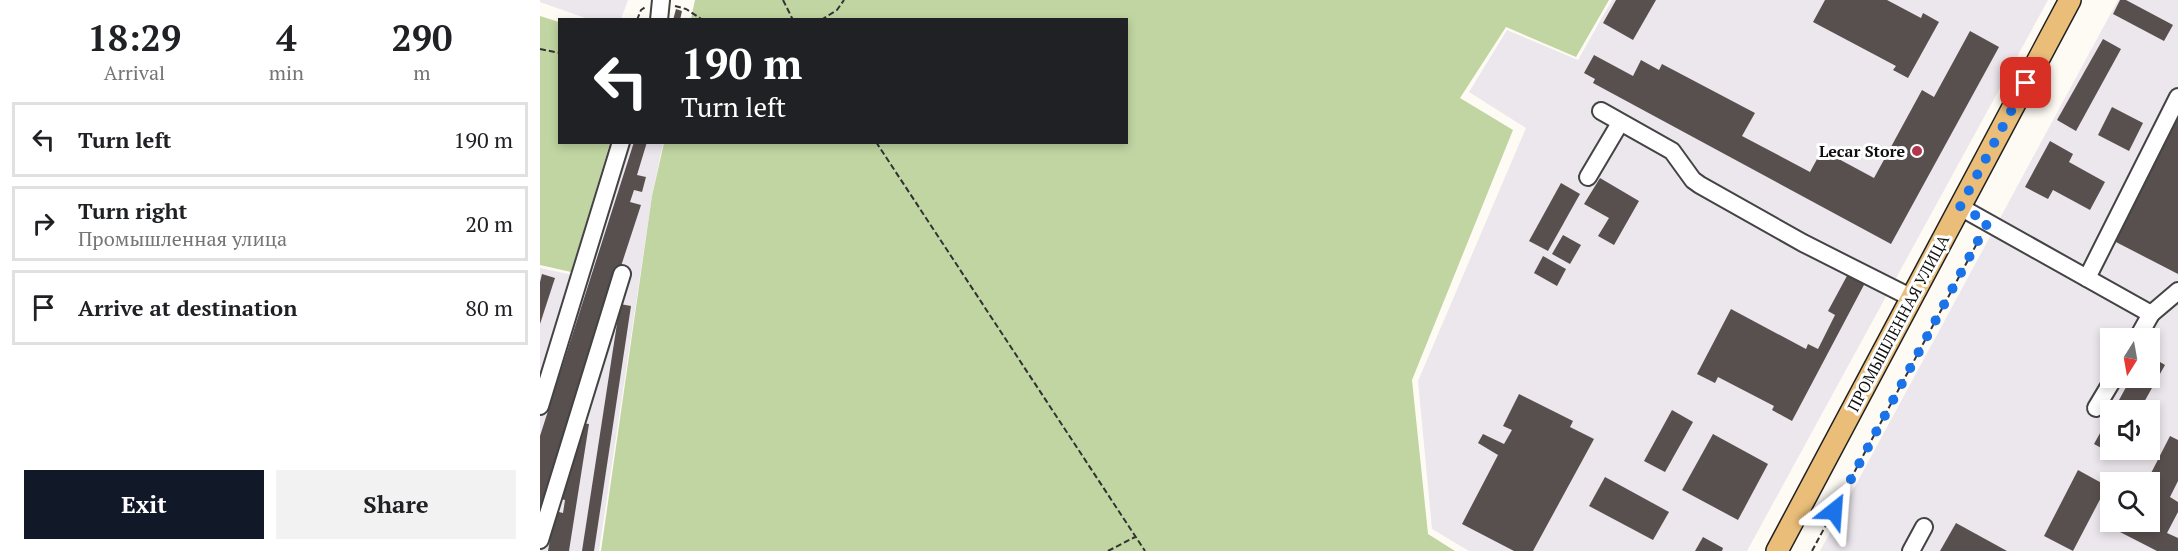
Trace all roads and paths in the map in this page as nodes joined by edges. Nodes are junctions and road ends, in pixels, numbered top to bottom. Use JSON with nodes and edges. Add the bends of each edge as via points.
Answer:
{"nodes":[{"id":1,"x":783,"y":0,"type":"edge"},
{"id":2,"x":844,"y":0,"type":"edge"},
{"id":3,"x":2070,"y":0,"type":"edge"},
{"id":4,"x":660,"y":8,"type":"edge"},
{"id":5,"x":700,"y":18,"type":"edge"},
{"id":6,"x":792,"y":18,"type":"edge"},
{"id":7,"x":824,"y":18,"type":"edge"},
{"id":8,"x":540,"y":49,"type":"edge"},
{"id":9,"x":558,"y":53,"type":"edge"},
{"id":10,"x":2178,"y":97,"type":"edge"},
{"id":11,"x":1601,"y":111,"type":"dead end"},
{"id":12,"x":1620,"y":123,"type":"junction"},
{"id":13,"x":620,"y":144,"type":"edge"},
{"id":14,"x":877,"y":144,"type":"edge"},
{"id":15,"x":1588,"y":177,"type":"dead end"},
{"id":16,"x":1960,"y":207,"type":"junction"},
{"id":17,"x":1988,"y":222,"type":"junction"},
{"id":18,"x":622,"y":274,"type":"dead end"},
{"id":19,"x":2087,"y":278,"type":"junction"},
{"id":20,"x":2178,"y":291,"type":"edge"},
{"id":21,"x":1912,"y":298,"type":"junction"},
{"id":22,"x":2151,"y":314,"type":"junction"},
{"id":23,"x":2143,"y":328,"type":"edge"},
{"id":24,"x":2108,"y":388,"type":"edge"},
{"id":25,"x":540,"y":406,"type":"edge"},
{"id":26,"x":2097,"y":408,"type":"dead end"},
{"id":27,"x":1924,"y":527,"type":"dead end"},
{"id":28,"x":1136,"y":537,"type":"junction"},
{"id":29,"x":540,"y":540,"type":"edge"},
{"id":30,"x":1108,"y":551,"type":"edge"},
{"id":31,"x":1145,"y":551,"type":"edge"},
{"id":32,"x":1777,"y":551,"type":"edge"},
{"id":33,"x":1812,"y":551,"type":"edge"},
{"id":34,"x":1911,"y":551,"type":"edge"}],
"edges":[{"from":1,"to":6,"type":"path"},
{"from":2,"to":7,"type":"path"},
{"from":3,"to":16,"type":"main road","name":"ПРОМЫШЛЕННАЯ УЛИЦА"},
{"from":4,"to":5,"type":"path","via":[[686,9]]},
{"from":8,"to":9,"type":"path"},
{"from":10,"to":19,"type":"lane"},
{"from":11,"to":12,"type":"lane"},
{"from":12,"to":15,"type":"lane"},
{"from":12,"to":21,"type":"lane","via":[[1672,151],[1700,185]]},
{"from":13,"to":25,"type":"lane"},
{"from":14,"to":28,"type":"path"},
{"from":16,"to":17,"type":"lane"},
{"from":16,"to":21,"type":"main road","name":"ПРОМЫШЛЕННАЯ УЛИЦА"},
{"from":17,"to":19,"type":"lane"},
{"from":17,"to":33,"type":"path"},
{"from":18,"to":29,"type":"lane"},
{"from":19,"to":22,"type":"lane"},
{"from":20,"to":22,"type":"lane"},
{"from":21,"to":32,"type":"main road","name":"ПРОМЫШЛЕННАЯ УЛИЦА"},
{"from":22,"to":23,"type":"lane"},
{"from":24,"to":26,"type":"lane"},
{"from":27,"to":34,"type":"lane"},
{"from":28,"to":30,"type":"path"},
{"from":28,"to":31,"type":"path"}]}
